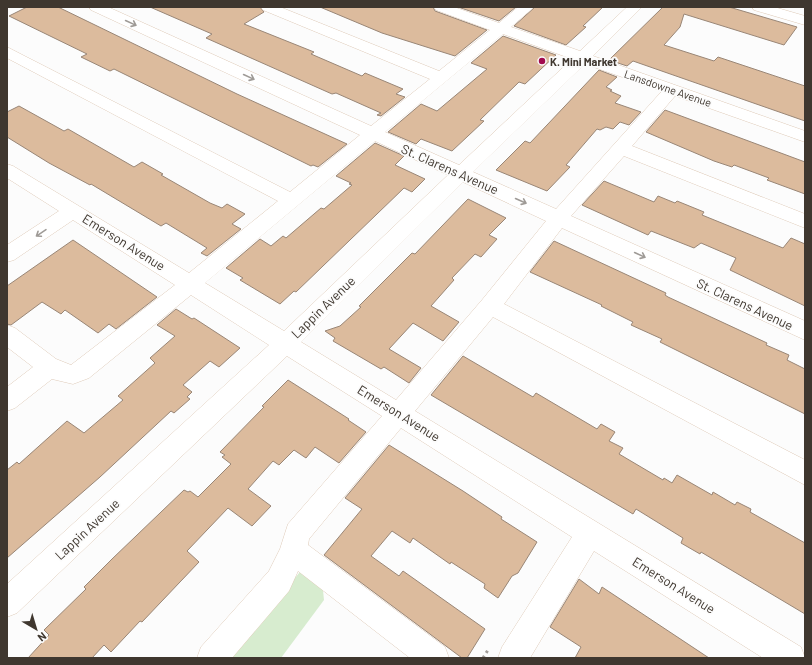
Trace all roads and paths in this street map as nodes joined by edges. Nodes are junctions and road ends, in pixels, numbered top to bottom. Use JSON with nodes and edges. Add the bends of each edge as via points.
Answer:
{"nodes":[{"id":1,"x":96,"y":7,"type":"edge"},
{"id":2,"x":268,"y":7,"type":"edge"},
{"id":3,"x":442,"y":7,"type":"edge"},
{"id":4,"x":527,"y":7,"type":"edge"},
{"id":5,"x":635,"y":7,"type":"edge"},
{"id":6,"x":759,"y":7,"type":"edge"},
{"id":7,"x":805,"y":21,"type":"edge"},
{"id":8,"x":501,"y":28,"type":"junction"},
{"id":9,"x":7,"y":52,"type":"edge"},
{"id":10,"x":582,"y":58,"type":"junction"},
{"id":11,"x":442,"y":78,"type":"junction"},
{"id":12,"x":672,"y":90,"type":"junction"},
{"id":13,"x":373,"y":134,"type":"junction"},
{"id":14,"x":805,"y":137,"type":"edge"},
{"id":15,"x":622,"y":149,"type":"junction"},
{"id":16,"x":7,"y":170,"type":"edge"},
{"id":17,"x":460,"y":174,"type":"junction"},
{"id":18,"x":292,"y":201,"type":"junction"},
{"id":19,"x":73,"y":211,"type":"junction"},
{"id":20,"x":559,"y":218,"type":"junction"},
{"id":21,"x":805,"y":221,"type":"edge"},
{"id":22,"x":7,"y":255,"type":"edge"},
{"id":23,"x":191,"y":283,"type":"junction"},
{"id":24,"x":490,"y":306,"type":"junction"},
{"id":25,"x":805,"y":331,"type":"edge"},
{"id":26,"x":7,"y":334,"type":"edge"},
{"id":27,"x":286,"y":342,"type":"junction"},
{"id":28,"x":50,"y":367,"type":"junction"},
{"id":29,"x":7,"y":401,"type":"edge"},
{"id":30,"x":399,"y":413,"type":"junction"},
{"id":31,"x":805,"y":473,"type":"edge"},
{"id":32,"x":590,"y":533,"type":"junction"},
{"id":33,"x":293,"y":551,"type":"junction"},
{"id":34,"x":7,"y":603,"type":"edge"},
{"id":35,"x":212,"y":658,"type":"edge"},
{"id":36,"x":434,"y":658,"type":"edge"},
{"id":37,"x":513,"y":658,"type":"edge"},
{"id":38,"x":790,"y":658,"type":"edge"}],
"edges":[{"from":1,"to":13,"type":"street","name":"St. Clarens Avenue","one_way":true},
{"from":2,"to":11,"type":"street"},
{"from":3,"to":8,"type":"street","name":"Lansdowne Avenue"},
{"from":4,"to":8,"type":"street"},
{"from":5,"to":10,"type":"street","name":"Lappin Avenue"},
{"from":6,"to":7,"type":"street"},
{"from":8,"to":10,"type":"street","name":"Lansdowne Avenue"},
{"from":8,"to":11,"type":"street"},
{"from":9,"to":18,"type":"street"},
{"from":10,"to":12,"type":"street","name":"Lansdowne Avenue"},
{"from":10,"to":17,"type":"street","name":"Lappin Avenue"},
{"from":11,"to":13,"type":"street"},
{"from":12,"to":14,"type":"street","name":"Lansdowne Avenue"},
{"from":12,"to":15,"type":"street"},
{"from":13,"to":17,"type":"street","name":"St. Clarens Avenue"},
{"from":13,"to":18,"type":"street"},
{"from":15,"to":20,"type":"street"},
{"from":15,"to":21,"type":"street"},
{"from":16,"to":19,"type":"street","name":"Emerson Avenue"},
{"from":17,"to":20,"type":"street","name":"St. Clarens Avenue","one_way":true},
{"from":17,"to":27,"type":"street","name":"Lappin Avenue"},
{"from":18,"to":23,"type":"street"},
{"from":19,"to":22,"type":"street","one_way":true},
{"from":19,"to":23,"type":"street","name":"Emerson Avenue"},
{"from":20,"to":24,"type":"street"},
{"from":20,"to":25,"type":"street","name":"St. Clarens Avenue","one_way":true},
{"from":23,"to":27,"type":"street","name":"Emerson Avenue"},
{"from":23,"to":28,"type":"street","via":[[81,371],[73,375],[65,374]]},
{"from":24,"to":30,"type":"street"},
{"from":24,"to":31,"type":"street"},
{"from":26,"to":28,"type":"street"},
{"from":27,"to":30,"type":"street","name":"Emerson Avenue"},
{"from":27,"to":34,"type":"street","name":"Lappin Avenue"},
{"from":28,"to":29,"type":"street"},
{"from":30,"to":32,"type":"street","name":"Emerson Avenue"},
{"from":30,"to":33,"type":"street","via":[[297,533]]},
{"from":32,"to":37,"type":"street"},
{"from":32,"to":38,"type":"street","name":"Emerson Avenue"},
{"from":33,"to":35,"type":"street","via":[[279,581]]},
{"from":33,"to":36,"type":"street"}]}
